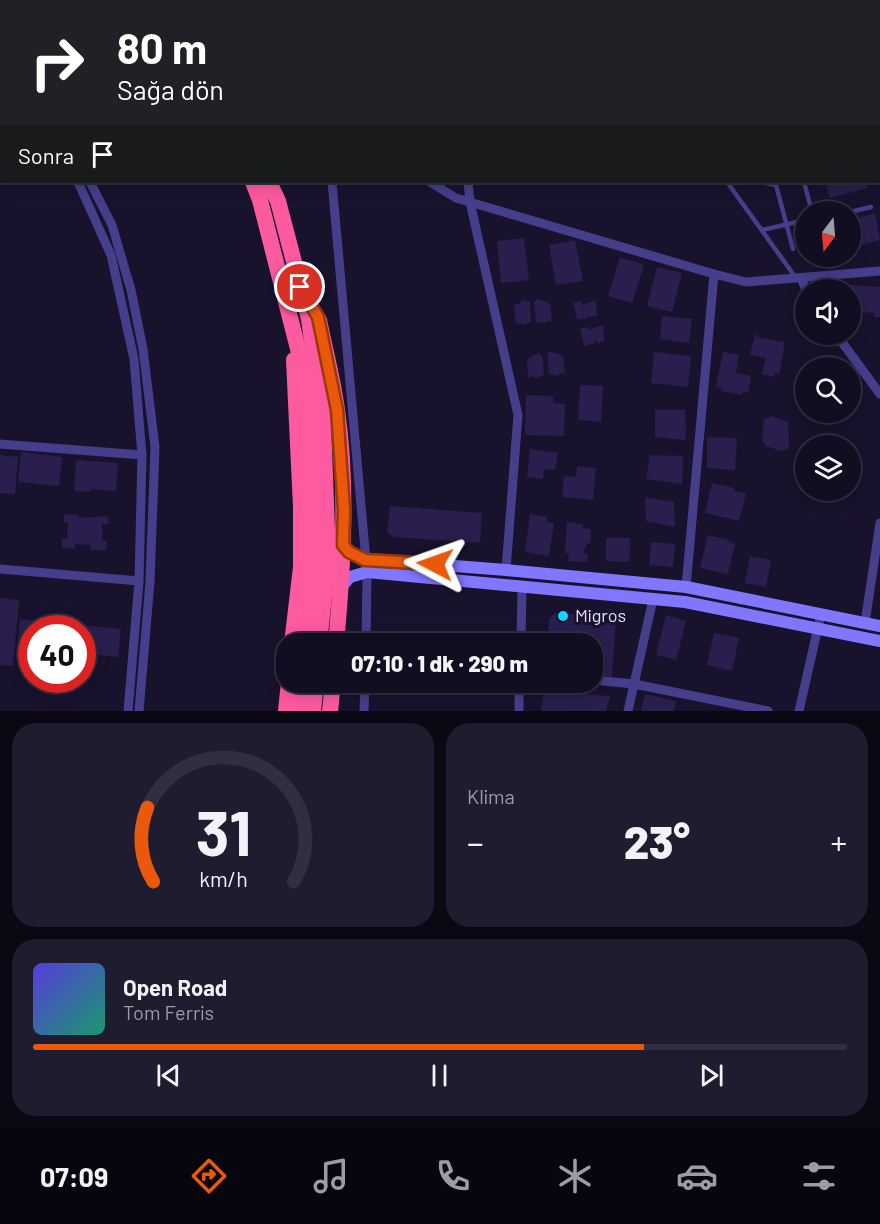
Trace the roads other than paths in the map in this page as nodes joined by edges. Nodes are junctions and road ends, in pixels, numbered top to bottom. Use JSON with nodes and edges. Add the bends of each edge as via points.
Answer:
{"nodes":[{"id":1,"x":78,"y":183,"type":"edge"},
{"id":2,"x":91,"y":183,"type":"edge"},
{"id":3,"x":253,"y":183,"type":"edge"},
{"id":4,"x":269,"y":183,"type":"edge"},
{"id":5,"x":332,"y":183,"type":"edge"},
{"id":6,"x":432,"y":183,"type":"edge"},
{"id":7,"x":468,"y":183,"type":"edge"},
{"id":8,"x":728,"y":183,"type":"edge"},
{"id":9,"x":765,"y":183,"type":"edge"},
{"id":10,"x":804,"y":183,"type":"edge"},
{"id":11,"x":470,"y":201,"type":"junction"},
{"id":12,"x":809,"y":201,"type":"edge"},
{"id":13,"x":871,"y":207,"type":"dead end"},
{"id":14,"x":861,"y":209,"type":"edge"},
{"id":15,"x":795,"y":223,"type":"edge"},
{"id":16,"x":787,"y":225,"type":"junction"},
{"id":17,"x":762,"y":230,"type":"junction"},
{"id":18,"x":793,"y":249,"type":"dead end"},
{"id":19,"x":880,"y":271,"type":"edge"},
{"id":20,"x":714,"y":274,"type":"junction"},
{"id":21,"x":799,"y":278,"type":"junction"},
{"id":22,"x":300,"y":287,"type":"junction"},
{"id":23,"x":293,"y":332,"type":"junction"},
{"id":24,"x":844,"y":345,"type":"edge"},
{"id":25,"x":880,"y":394,"type":"edge"},
{"id":26,"x":0,"y":444,"type":"edge"},
{"id":27,"x":142,"y":455,"type":"junction"},
{"id":28,"x":880,"y":523,"type":"edge"},
{"id":29,"x":343,"y":545,"type":"junction"},
{"id":30,"x":365,"y":560,"type":"junction"},
{"id":31,"x":0,"y":569,"type":"edge"},
{"id":32,"x":506,"y":570,"type":"junction"},
{"id":33,"x":367,"y":572,"type":"junction"},
{"id":34,"x":139,"y":581,"type":"junction"},
{"id":35,"x":342,"y":586,"type":"junction"},
{"id":36,"x":522,"y":587,"type":"junction"},
{"id":37,"x":686,"y":587,"type":"junction"},
{"id":38,"x":653,"y":599,"type":"junction"},
{"id":39,"x":821,"y":614,"type":"junction"},
{"id":40,"x":865,"y":623,"type":"junction"},
{"id":41,"x":880,"y":626,"type":"edge"},
{"id":42,"x":819,"y":629,"type":"junction"},
{"id":43,"x":293,"y":633,"type":"edge"},
{"id":44,"x":308,"y":633,"type":"edge"},
{"id":45,"x":320,"y":633,"type":"edge"},
{"id":46,"x":337,"y":633,"type":"edge"},
{"id":47,"x":366,"y":633,"type":"edge"},
{"id":48,"x":520,"y":633,"type":"edge"},
{"id":49,"x":880,"y":641,"type":"edge"},
{"id":50,"x":603,"y":681,"type":"edge"},
{"id":51,"x":634,"y":684,"type":"junction"},
{"id":52,"x":288,"y":693,"type":"edge"},
{"id":53,"x":302,"y":693,"type":"edge"},
{"id":54,"x":315,"y":693,"type":"edge"},
{"id":55,"x":332,"y":693,"type":"edge"},
{"id":56,"x":365,"y":693,"type":"edge"},
{"id":57,"x":519,"y":693,"type":"edge"},
{"id":58,"x":128,"y":711,"type":"edge"},
{"id":59,"x":139,"y":711,"type":"edge"},
{"id":60,"x":286,"y":711,"type":"edge"},
{"id":61,"x":300,"y":711,"type":"edge"},
{"id":62,"x":313,"y":711,"type":"edge"},
{"id":63,"x":330,"y":711,"type":"edge"},
{"id":64,"x":364,"y":711,"type":"edge"},
{"id":65,"x":519,"y":711,"type":"edge"},
{"id":66,"x":628,"y":711,"type":"edge"},
{"id":67,"x":768,"y":711,"type":"edge"},
{"id":68,"x":799,"y":711,"type":"edge"}],
"edges":[{"from":1,"to":27,"type":"street","via":[[111,255],[134,359]]},
{"from":2,"to":59,"type":"street","via":[[112,225],[131,290],[143,349],[154,447],[150,582]]},
{"from":3,"to":23,"type":"highway"},
{"from":4,"to":22,"type":"highway","via":[[278,201]]},
{"from":5,"to":30,"type":"street"},
{"from":6,"to":11,"type":"street","via":[[456,198]]},
{"from":7,"to":11,"type":"street"},
{"from":8,"to":17,"type":"lane"},
{"from":9,"to":16,"type":"lane","via":[[776,185]]},
{"from":10,"to":12,"type":"lane"},
{"from":11,"to":20,"type":"street"},
{"from":11,"to":32,"type":"street","via":[[518,415]]},
{"from":13,"to":14,"type":"lane"},
{"from":15,"to":16,"type":"lane"},
{"from":16,"to":17,"type":"lane"},
{"from":16,"to":18,"type":"lane"},
{"from":17,"to":21,"type":"lane"},
{"from":19,"to":21,"type":"street"},
{"from":20,"to":21,"type":"street","via":[[746,282]]},
{"from":20,"to":37,"type":"street"},
{"from":22,"to":29,"type":"highway","via":[[318,317],[337,410]]},
{"from":22,"to":45,"type":"highway","via":[[309,319],[322,421],[328,557]]},
{"from":23,"to":43,"type":"highway","via":[[301,567]]},
{"from":23,"to":44,"type":"highway","via":[[308,388],[315,520],[316,569]]},
{"from":24,"to":25,"type":"street"},
{"from":26,"to":27,"type":"street"},
{"from":27,"to":34,"type":"street"},
{"from":28,"to":40,"type":"street"},
{"from":29,"to":30,"type":"street"},
{"from":29,"to":35,"type":"highway"},
{"from":30,"to":32,"type":"street"},
{"from":30,"to":33,"type":"street"},
{"from":31,"to":34,"type":"street"},
{"from":32,"to":37,"type":"street"},
{"from":33,"to":35,"type":"street","via":[[350,577]]},
{"from":33,"to":36,"type":"street"},
{"from":33,"to":47,"type":"street"},
{"from":34,"to":58,"type":"street"},
{"from":35,"to":46,"type":"highway"},
{"from":36,"to":38,"type":"street"},
{"from":36,"to":48,"type":"street"},
{"from":37,"to":39,"type":"street"},
{"from":38,"to":42,"type":"street"},
{"from":38,"to":51,"type":"street"},
{"from":39,"to":40,"type":"street"},
{"from":39,"to":42,"type":"street"},
{"from":40,"to":41,"type":"street"},
{"from":42,"to":49,"type":"street"},
{"from":42,"to":68,"type":"street"},
{"from":50,"to":51,"type":"street"},
{"from":51,"to":66,"type":"street"},
{"from":51,"to":67,"type":"street"},
{"from":52,"to":60,"type":"highway"},
{"from":53,"to":61,"type":"highway"},
{"from":54,"to":62,"type":"highway"},
{"from":55,"to":63,"type":"highway"},
{"from":56,"to":64,"type":"street"},
{"from":57,"to":65,"type":"street"}]}
